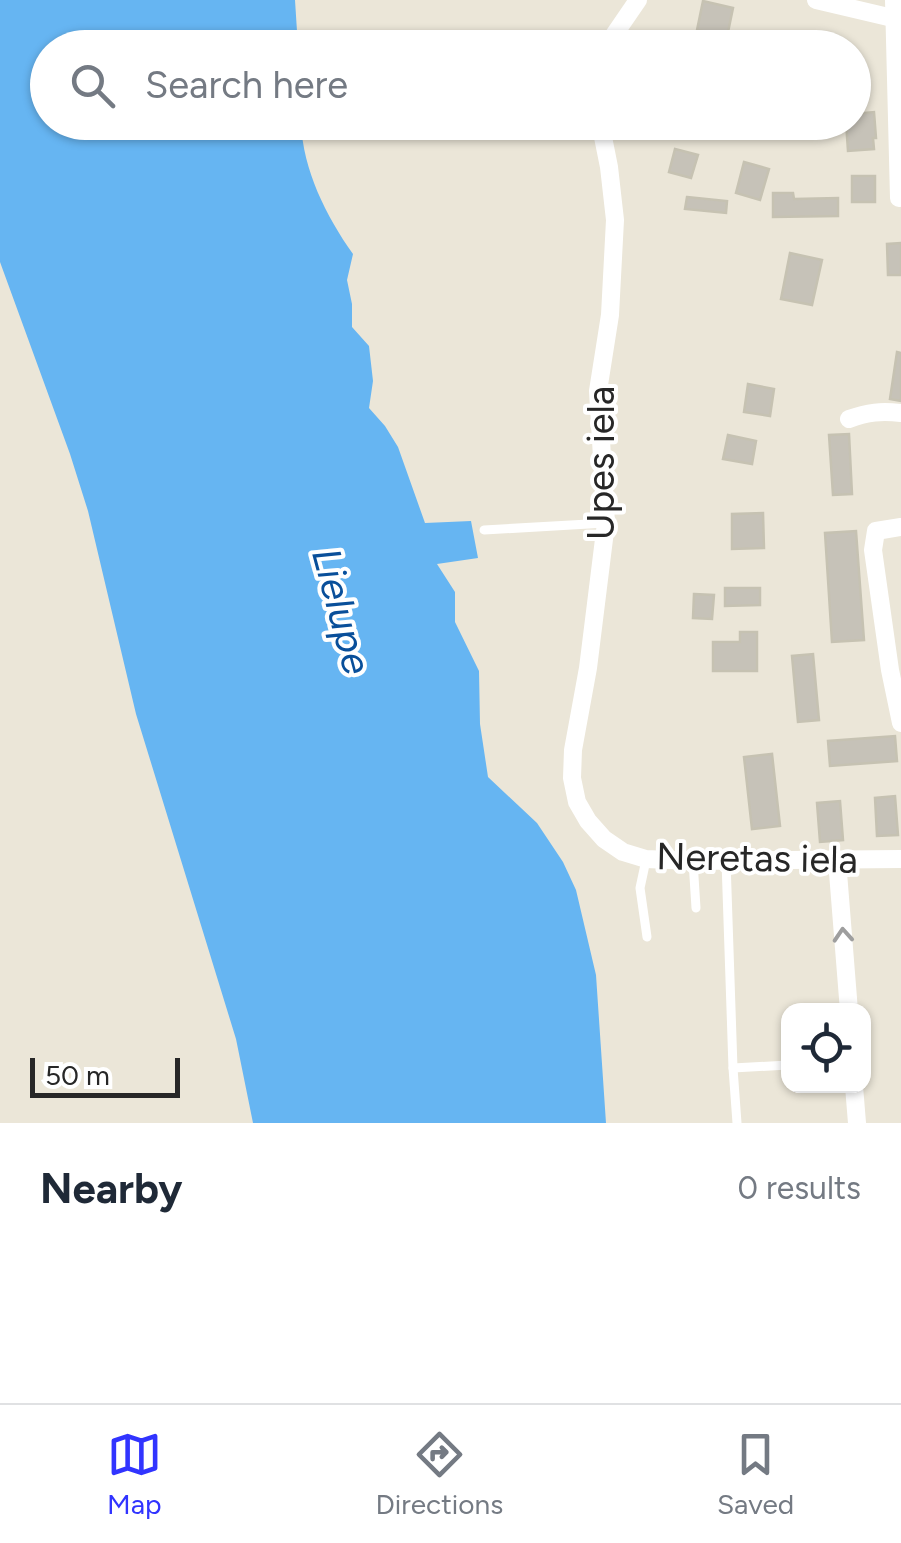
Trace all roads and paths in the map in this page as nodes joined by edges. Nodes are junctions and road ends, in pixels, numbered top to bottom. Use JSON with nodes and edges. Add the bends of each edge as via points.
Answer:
{"nodes":[{"id":1,"x":638,"y":0,"type":"edge"},
{"id":2,"x":816,"y":0,"type":"edge"},
{"id":3,"x":896,"y":13,"type":"edge"},
{"id":4,"x":617,"y":30,"type":"edge"},
{"id":5,"x":604,"y":140,"type":"edge"},
{"id":6,"x":899,"y":198,"type":"edge"},
{"id":7,"x":901,"y":414,"type":"edge"},
{"id":8,"x":849,"y":419,"type":"dead end"},
{"id":9,"x":606,"y":523,"type":"junction"},
{"id":10,"x":901,"y":526,"type":"edge"},
{"id":11,"x":484,"y":530,"type":"dead end"},
{"id":12,"x":901,"y":723,"type":"edge"},
{"id":13,"x":577,"y":802,"type":"joint"},
{"id":14,"x":646,"y":859,"type":"junction"},
{"id":15,"x":901,"y":859,"type":"edge"},
{"id":16,"x":837,"y":860,"type":"junction"},
{"id":17,"x":693,"y":861,"type":"junction"},
{"id":18,"x":726,"y":861,"type":"junction"},
{"id":19,"x":696,"y":908,"type":"dead end"},
{"id":20,"x":646,"y":936,"type":"dead end"},
{"id":21,"x":848,"y":1003,"type":"edge"},
{"id":22,"x":781,"y":1065,"type":"edge"},
{"id":23,"x":733,"y":1068,"type":"junction"},
{"id":24,"x":855,"y":1093,"type":"edge"},
{"id":25,"x":738,"y":1123,"type":"edge"},
{"id":26,"x":857,"y":1123,"type":"edge"}],
"edges":[{"from":1,"to":4,"type":"street"},
{"from":2,"to":3,"type":"street"},
{"from":3,"to":6,"type":"street"},
{"from":5,"to":9,"type":"street","name":"Upes iela","via":[[615,220],[598,392]]},
{"from":7,"to":8,"type":"street","via":[[867,412]]},
{"from":9,"to":11,"type":"lane"},
{"from":9,"to":13,"type":"street","name":"Upes iela","via":[[574,750]]},
{"from":10,"to":12,"type":"street","via":[[876,531],[873,550]]},
{"from":13,"to":14,"type":"street","name":"Neretas iela","via":[[604,839]]},
{"from":14,"to":17,"type":"street","name":"Neretas iela"},
{"from":14,"to":20,"type":"lane","via":[[640,888]]},
{"from":15,"to":16,"type":"street","name":"Neretas iela"},
{"from":16,"to":18,"type":"street","name":"Neretas iela"},
{"from":21,"to":16,"type":"street","one_way":true},
{"from":17,"to":18,"type":"street","name":"Neretas iela"},
{"from":17,"to":19,"type":"lane"},
{"from":18,"to":23,"type":"lane"},
{"from":22,"to":23,"type":"lane"},
{"from":23,"to":25,"type":"lane"},
{"from":24,"to":26,"type":"street"}]}
